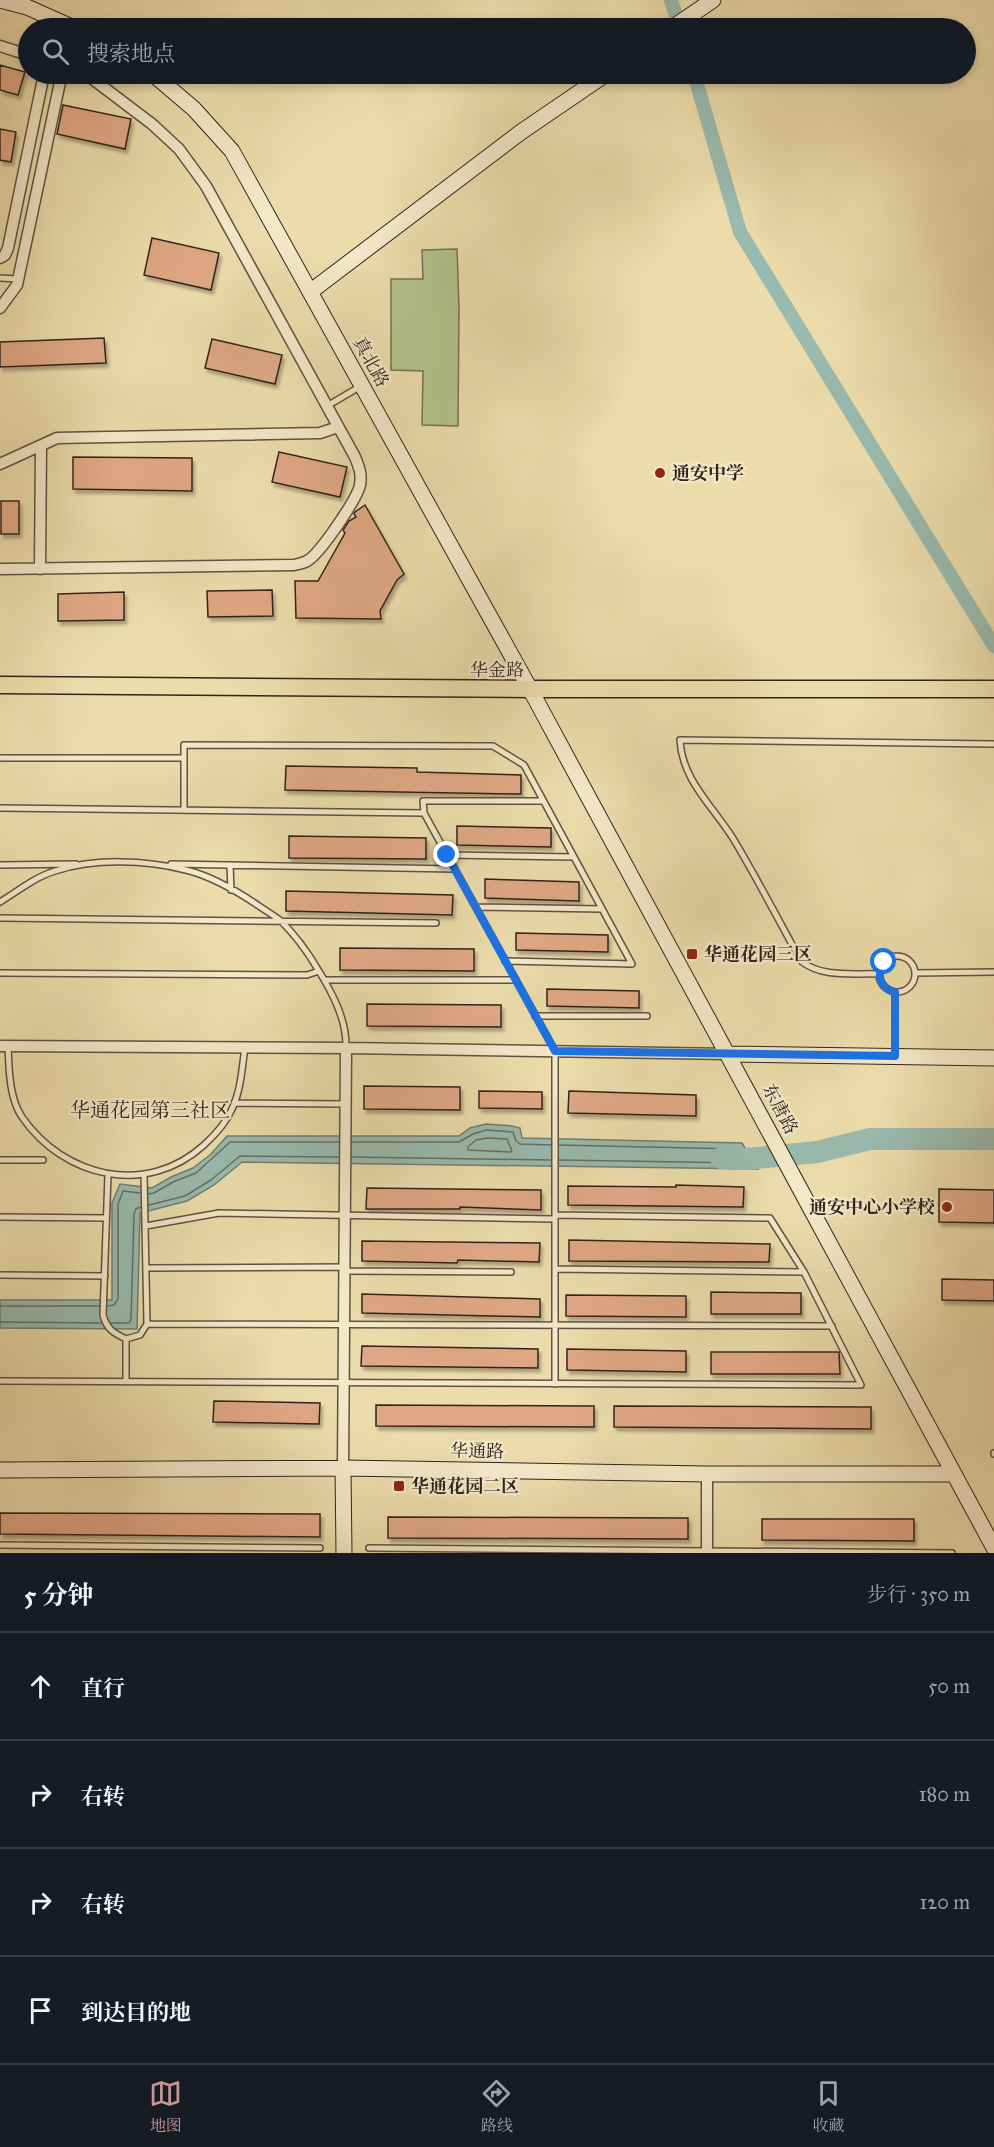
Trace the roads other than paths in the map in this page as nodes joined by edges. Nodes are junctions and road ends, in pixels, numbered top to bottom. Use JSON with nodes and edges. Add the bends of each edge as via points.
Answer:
{"nodes":[{"id":1,"x":0,"y":0,"type":"edge"},
{"id":2,"x":708,"y":4,"type":"edge"},
{"id":3,"x":52,"y":18,"type":"edge"},
{"id":4,"x":687,"y":18,"type":"edge"},
{"id":5,"x":0,"y":46,"type":"edge"},
{"id":6,"x":18,"y":52,"type":"edge"},
{"id":7,"x":42,"y":84,"type":"edge"},
{"id":8,"x":60,"y":84,"type":"edge"},
{"id":9,"x":99,"y":84,"type":"edge"},
{"id":10,"x":165,"y":84,"type":"edge"},
{"id":11,"x":591,"y":84,"type":"edge"},
{"id":12,"x":0,"y":258,"type":"edge"},
{"id":13,"x":0,"y":278,"type":"edge"},
{"id":14,"x":18,"y":279,"type":"junction"},
{"id":15,"x":310,"y":292,"type":"junction"},
{"id":16,"x":0,"y":308,"type":"edge"},
{"id":17,"x":362,"y":386,"type":"junction"},
{"id":18,"x":326,"y":406,"type":"junction"},
{"id":19,"x":338,"y":427,"type":"junction"},
{"id":20,"x":41,"y":446,"type":"junction"},
{"id":21,"x":0,"y":464,"type":"edge"},
{"id":22,"x":0,"y":569,"type":"edge"},
{"id":23,"x":40,"y":569,"type":"junction"},
{"id":24,"x":0,"y":685,"type":"edge"},
{"id":25,"x":530,"y":689,"type":"junction"},
{"id":26,"x":990,"y":689,"type":"edge"},
{"id":27,"x":994,"y":744,"type":"edge"},
{"id":28,"x":0,"y":758,"type":"edge"},
{"id":29,"x":184,"y":758,"type":"junction"},
{"id":30,"x":543,"y":801,"type":"junction"},
{"id":31,"x":0,"y":808,"type":"edge"},
{"id":32,"x":184,"y":810,"type":"junction"},
{"id":33,"x":424,"y":813,"type":"junction"},
{"id":34,"x":447,"y":855,"type":"junction"},
{"id":35,"x":573,"y":857,"type":"junction"},
{"id":36,"x":94,"y":863,"type":"junction"},
{"id":37,"x":155,"y":864,"type":"junction"},
{"id":38,"x":40,"y":865,"type":"junction"},
{"id":39,"x":231,"y":865,"type":"junction"},
{"id":40,"x":0,"y":866,"type":"edge"},
{"id":41,"x":455,"y":869,"type":"junction"},
{"id":42,"x":41,"y":876,"type":"junction"},
{"id":43,"x":231,"y":890,"type":"junction"},
{"id":44,"x":0,"y":902,"type":"edge"},
{"id":45,"x":476,"y":907,"type":"junction"},
{"id":46,"x":602,"y":909,"type":"junction"},
{"id":47,"x":0,"y":918,"type":"edge"},
{"id":48,"x":280,"y":921,"type":"junction"},
{"id":49,"x":436,"y":923,"type":"dead end"},
{"id":50,"x":505,"y":961,"type":"junction"},
{"id":51,"x":319,"y":971,"type":"junction"},
{"id":52,"x":994,"y":972,"type":"edge"},
{"id":53,"x":0,"y":973,"type":"edge"},
{"id":54,"x":915,"y":973,"type":"junction"},
{"id":55,"x":879,"y":974,"type":"junction"},
{"id":56,"x":325,"y":980,"type":"junction"},
{"id":57,"x":516,"y":981,"type":"junction"},
{"id":58,"x":895,"y":992,"type":"junction"},
{"id":59,"x":535,"y":1016,"type":"junction"},
{"id":60,"x":647,"y":1016,"type":"dead end"},
{"id":61,"x":4,"y":1046,"type":"edge"},
{"id":62,"x":245,"y":1047,"type":"junction"},
{"id":63,"x":346,"y":1048,"type":"junction"},
{"id":64,"x":555,"y":1051,"type":"junction"},
{"id":65,"x":729,"y":1054,"type":"junction"},
{"id":66,"x":895,"y":1056,"type":"junction"},
{"id":67,"x":994,"y":1058,"type":"edge"},
{"id":68,"x":234,"y":1103,"type":"junction"},
{"id":69,"x":346,"y":1104,"type":"junction"},
{"id":70,"x":0,"y":1160,"type":"edge"},
{"id":71,"x":43,"y":1160,"type":"dead end"},
{"id":72,"x":108,"y":1175,"type":"junction"},
{"id":73,"x":144,"y":1175,"type":"junction"},
{"id":74,"x":346,"y":1215,"type":"junction"},
{"id":75,"x":0,"y":1217,"type":"edge"},
{"id":76,"x":555,"y":1217,"type":"junction"},
{"id":77,"x":106,"y":1218,"type":"junction"},
{"id":78,"x":146,"y":1226,"type":"junction"},
{"id":79,"x":146,"y":1268,"type":"junction"},
{"id":80,"x":345,"y":1269,"type":"junction"},
{"id":81,"x":555,"y":1269,"type":"junction"},
{"id":82,"x":511,"y":1272,"type":"dead end"},
{"id":83,"x":804,"y":1272,"type":"junction"},
{"id":84,"x":0,"y":1275,"type":"edge"},
{"id":85,"x":105,"y":1276,"type":"junction"},
{"id":86,"x":147,"y":1324,"type":"junction"},
{"id":87,"x":345,"y":1324,"type":"junction"},
{"id":88,"x":554,"y":1325,"type":"junction"},
{"id":89,"x":832,"y":1326,"type":"junction"},
{"id":90,"x":126,"y":1339,"type":"junction"},
{"id":91,"x":0,"y":1381,"type":"edge"},
{"id":92,"x":126,"y":1382,"type":"junction"},
{"id":93,"x":344,"y":1383,"type":"junction"},
{"id":94,"x":555,"y":1383,"type":"junction"},
{"id":95,"x":343,"y":1468,"type":"junction"},
{"id":96,"x":0,"y":1470,"type":"edge"},
{"id":97,"x":707,"y":1474,"type":"junction"},
{"id":98,"x":954,"y":1474,"type":"junction"},
{"id":99,"x":0,"y":1545,"type":"edge"},
{"id":100,"x":33,"y":1545,"type":"junction"},
{"id":101,"x":320,"y":1548,"type":"dead end"},
{"id":102,"x":369,"y":1548,"type":"dead end"},
{"id":103,"x":994,"y":1548,"type":"edge"},
{"id":104,"x":212,"y":1550,"type":"edge"},
{"id":105,"x":707,"y":1552,"type":"edge"},
{"id":106,"x":33,"y":1553,"type":"edge"},
{"id":107,"x":344,"y":1553,"type":"edge"},
{"id":108,"x":952,"y":1553,"type":"edge"}],
"edges":[{"from":1,"to":3,"type":"street"},
{"from":2,"to":4,"type":"street"},
{"from":5,"to":6,"type":"street"},
{"from":7,"to":12,"type":"street","via":[[8,248]]},
{"from":8,"to":14,"type":"street"},
{"from":9,"to":18,"type":"street","via":[[152,123],[193,167]]},
{"from":10,"to":15,"type":"street","name":"真北路","via":[[232,151]]},
{"from":11,"to":15,"type":"street","via":[[520,132]]},
{"from":13,"to":14,"type":"lane"},
{"from":14,"to":16,"type":"street"},
{"from":15,"to":17,"type":"street","name":"真北路"},
{"from":17,"to":18,"type":"lane"},
{"from":17,"to":25,"type":"street","name":"真北路"},
{"from":18,"to":19,"type":"street"},
{"from":19,"to":20,"type":"street","via":[[320,434],[57,438]]},
{"from":19,"to":23,"type":"street","via":[[361,472],[360,485],[355,500],[307,562]]},
{"from":20,"to":21,"type":"street"},
{"from":20,"to":23,"type":"street"},
{"from":22,"to":23,"type":"street"},
{"from":24,"to":25,"type":"main road","name":"华金路"},
{"from":25,"to":26,"type":"main road","name":"华金路"},
{"from":25,"to":65,"type":"street","name":"东唐路"},
{"from":27,"to":55,"type":"lane","via":[[680,740],[686,770],[733,838],[801,962],[820,972]]},
{"from":28,"to":29,"type":"lane"},
{"from":29,"to":30,"type":"lane","via":[[184,745],[493,746],[524,765]]},
{"from":29,"to":32,"type":"lane"},
{"from":30,"to":33,"type":"lane","via":[[423,801]]},
{"from":30,"to":35,"type":"lane"},
{"from":31,"to":32,"type":"lane"},
{"from":32,"to":33,"type":"lane"},
{"from":33,"to":34,"type":"lane"},
{"from":34,"to":35,"type":"lane"},
{"from":34,"to":41,"type":"lane"},
{"from":35,"to":46,"type":"lane"},
{"from":36,"to":37,"type":"lane"},
{"from":36,"to":38,"type":"lane"},
{"from":36,"to":42,"type":"lane"},
{"from":37,"to":39,"type":"lane"},
{"from":37,"to":43,"type":"lane","via":[[187,870]]},
{"from":38,"to":40,"type":"lane"},
{"from":38,"to":42,"type":"lane"},
{"from":39,"to":41,"type":"lane"},
{"from":39,"to":43,"type":"lane"},
{"from":41,"to":45,"type":"lane"},
{"from":42,"to":44,"type":"lane"},
{"from":43,"to":48,"type":"lane"},
{"from":45,"to":46,"type":"lane"},
{"from":45,"to":50,"type":"lane"},
{"from":46,"to":50,"type":"lane","via":[[632,964]]},
{"from":47,"to":48,"type":"lane"},
{"from":48,"to":49,"type":"lane"},
{"from":48,"to":51,"type":"lane"},
{"from":50,"to":57,"type":"lane"},
{"from":51,"to":53,"type":"lane","via":[[307,975]]},
{"from":51,"to":56,"type":"lane"},
{"from":52,"to":54,"type":"lane"},
{"from":54,"to":55,"type":"lane","via":[[906,959],[895,957],[884,962]]},
{"from":54,"to":58,"type":"lane","via":[[908,989]]},
{"from":55,"to":58,"type":"lane","via":[[884,986]]},
{"from":56,"to":57,"type":"lane"},
{"from":56,"to":63,"type":"lane","via":[[340,1012]]},
{"from":57,"to":59,"type":"lane"},
{"from":58,"to":66,"type":"lane"},
{"from":59,"to":60,"type":"lane"},
{"from":59,"to":64,"type":"lane"},
{"from":61,"to":62,"type":"street"},
{"from":61,"to":72,"type":"lane","via":[[21,1115],[37,1135],[58,1153]]},
{"from":62,"to":63,"type":"street"},
{"from":62,"to":68,"type":"lane","via":[[240,1089]]},
{"from":63,"to":64,"type":"street"},
{"from":63,"to":69,"type":"street"},
{"from":64,"to":65,"type":"street"},
{"from":64,"to":76,"type":"lane"},
{"from":65,"to":66,"type":"street"},
{"from":65,"to":98,"type":"street","name":"东唐路"},
{"from":66,"to":67,"type":"street"},
{"from":68,"to":69,"type":"lane"},
{"from":68,"to":73,"type":"lane","via":[[216,1134],[195,1152],[172,1166]]},
{"from":69,"to":74,"type":"street"},
{"from":70,"to":71,"type":"lane"},
{"from":72,"to":73,"type":"lane"},
{"from":72,"to":77,"type":"lane"},
{"from":73,"to":78,"type":"lane"},
{"from":74,"to":76,"type":"lane"},
{"from":74,"to":78,"type":"lane","via":[[219,1213]]},
{"from":74,"to":80,"type":"street"},
{"from":75,"to":77,"type":"lane"},
{"from":76,"to":81,"type":"lane"},
{"from":76,"to":83,"type":"lane","via":[[770,1218]]},
{"from":77,"to":85,"type":"lane"},
{"from":78,"to":79,"type":"lane"},
{"from":79,"to":80,"type":"lane"},
{"from":79,"to":86,"type":"lane"},
{"from":80,"to":82,"type":"lane"},
{"from":80,"to":87,"type":"street"},
{"from":81,"to":83,"type":"lane"},
{"from":81,"to":88,"type":"lane"},
{"from":83,"to":89,"type":"lane"},
{"from":84,"to":85,"type":"lane"},
{"from":85,"to":90,"type":"lane","via":[[103,1316],[111,1331]]},
{"from":86,"to":87,"type":"lane"},
{"from":86,"to":90,"type":"lane","via":[[140,1335]]},
{"from":87,"to":88,"type":"lane"},
{"from":87,"to":93,"type":"street"},
{"from":88,"to":89,"type":"lane"},
{"from":88,"to":94,"type":"lane"},
{"from":89,"to":94,"type":"lane","via":[[861,1385]]},
{"from":90,"to":92,"type":"lane"},
{"from":91,"to":92,"type":"lane"},
{"from":92,"to":93,"type":"lane"},
{"from":93,"to":94,"type":"lane"},
{"from":93,"to":95,"type":"street"},
{"from":95,"to":96,"type":"street","name":"华通路"},
{"from":95,"to":97,"type":"street","name":"华通路"},
{"from":95,"to":107,"type":"street"},
{"from":97,"to":98,"type":"street","name":"华通路"},
{"from":97,"to":105,"type":"street"},
{"from":98,"to":103,"type":"street","name":"东唐路"},
{"from":99,"to":100,"type":"lane"},
{"from":100,"to":104,"type":"lane"},
{"from":100,"to":106,"type":"lane"},
{"from":101,"to":104,"type":"lane"},
{"from":102,"to":105,"type":"lane"},
{"from":105,"to":108,"type":"lane"}]}
